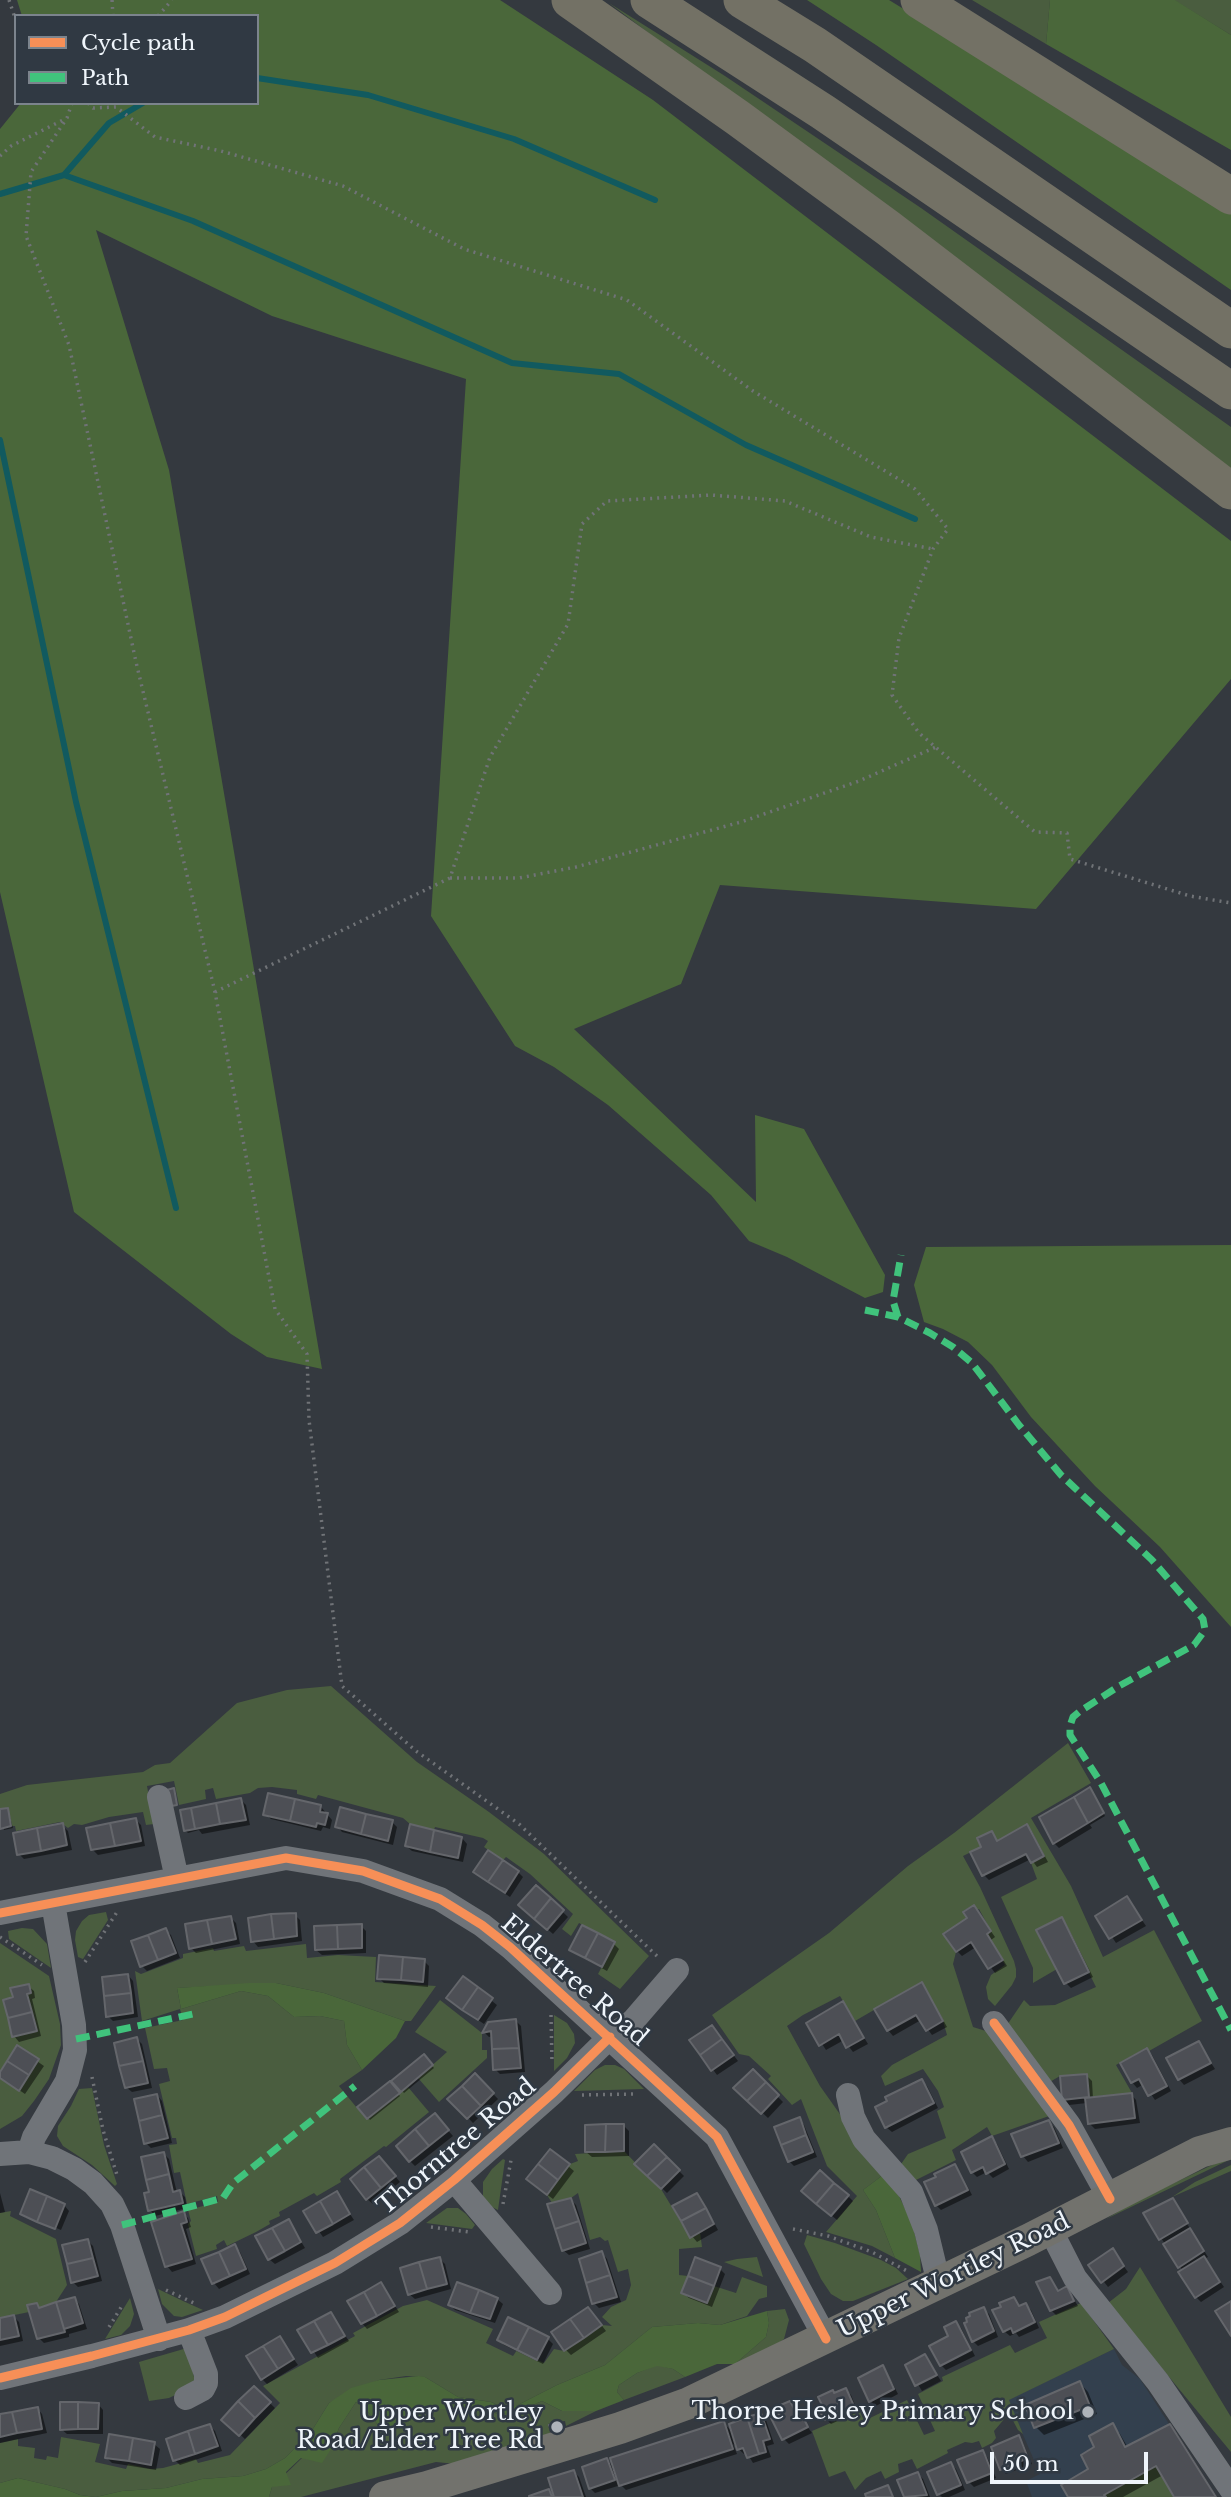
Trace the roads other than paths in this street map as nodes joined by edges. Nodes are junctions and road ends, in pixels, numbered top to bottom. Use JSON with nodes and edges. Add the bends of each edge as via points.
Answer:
{"nodes":[{"id":1,"x":570,"y":0,"type":"edge"},
{"id":2,"x":649,"y":0,"type":"edge"},
{"id":3,"x":742,"y":0,"type":"edge"},
{"id":4,"x":919,"y":0,"type":"edge"},
{"id":5,"x":1231,"y":196,"type":"edge"},
{"id":6,"x":1231,"y":330,"type":"edge"},
{"id":7,"x":1231,"y":391,"type":"edge"},
{"id":8,"x":1231,"y":491,"type":"edge"},
{"id":9,"x":159,"y":1797,"type":"dead end"},
{"id":10,"x":177,"y":1879,"type":"junction"},
{"id":11,"x":53,"y":1903,"type":"junction"},
{"id":12,"x":0,"y":1913,"type":"edge"},
{"id":13,"x":675,"y":1972,"type":"road end"},
{"id":14,"x":994,"y":2023,"type":"dead end"},
{"id":15,"x":610,"y":2037,"type":"junction"},
{"id":16,"x":848,"y":2095,"type":"dead end"},
{"id":17,"x":1231,"y":2125,"type":"edge"},
{"id":18,"x":1231,"y":2143,"type":"edge"},
{"id":19,"x":1200,"y":2151,"type":"junction"},
{"id":20,"x":29,"y":2152,"type":"junction"},
{"id":21,"x":0,"y":2154,"type":"edge"},
{"id":22,"x":454,"y":2180,"type":"junction"},
{"id":23,"x":1110,"y":2199,"type":"junction"},
{"id":24,"x":1050,"y":2229,"type":"junction"},
{"id":25,"x":925,"y":2279,"type":"junction"},
{"id":26,"x":550,"y":2293,"type":"dead end"},
{"id":27,"x":189,"y":2330,"type":"junction"},
{"id":28,"x":159,"y":2339,"type":"junction"},
{"id":29,"x":826,"y":2339,"type":"junction"},
{"id":30,"x":0,"y":2378,"type":"edge"},
{"id":31,"x":186,"y":2398,"type":"dead end"},
{"id":32,"x":1231,"y":2489,"type":"edge"},
{"id":33,"x":385,"y":2497,"type":"edge"}],
"edges":[{"from":1,"to":8,"type":"highway","via":[[877,220]]},
{"from":2,"to":7,"type":"highway","via":[[823,112]]},
{"from":3,"to":6,"type":"highway","via":[[815,45]]},
{"from":4,"to":5,"type":"highway"},
{"from":9,"to":10,"type":"street"},
{"from":10,"to":11,"type":"street","name":"Eldertree Road"},
{"from":10,"to":15,"type":"street","name":"Eldertree Road","via":[[286,1858],[363,1871],[440,1899],[510,1947]]},
{"from":11,"to":12,"type":"street","name":"Eldertree Road"},
{"from":11,"to":20,"type":"street","via":[[76,2039],[63,2091]]},
{"from":13,"to":15,"type":"street","name":"Thorntree Road","via":[[633,2021]]},
{"from":14,"to":23,"type":"street","via":[[1069,2124]]},
{"from":15,"to":22,"type":"street","name":"Thorntree Road"},
{"from":15,"to":29,"type":"street","name":"Eldertree Road","via":[[717,2137]]},
{"from":16,"to":25,"type":"street","via":[[864,2140],[911,2192],[926,2230]]},
{"from":17,"to":19,"type":"main road","name":"Upper Wortley Road"},
{"from":18,"to":19,"type":"main road","name":"Upper Wortley Road"},
{"from":19,"to":23,"type":"main road","name":"Upper Wortley Road"},
{"from":20,"to":21,"type":"street"},
{"from":20,"to":28,"type":"street","via":[[64,2164],[100,2189],[120,2218]]},
{"from":22,"to":26,"type":"street"},
{"from":22,"to":27,"type":"street","name":"Thorntree Road","via":[[400,2223],[335,2263]]},
{"from":23,"to":24,"type":"main road","name":"Upper Wortley Road"},
{"from":24,"to":25,"type":"main road","name":"Upper Wortley Road"},
{"from":24,"to":32,"type":"street","via":[[1075,2278],[1121,2337],[1136,2366]]},
{"from":25,"to":29,"type":"main road","name":"Upper Wortley Road"},
{"from":27,"to":28,"type":"street","name":"Thorntree Road"},
{"from":27,"to":31,"type":"street","via":[[206,2383]]},
{"from":28,"to":30,"type":"street","name":"Thorntree Road"},
{"from":29,"to":33,"type":"main road","name":"Upper Wortley Road","via":[[671,2410]]}]}
